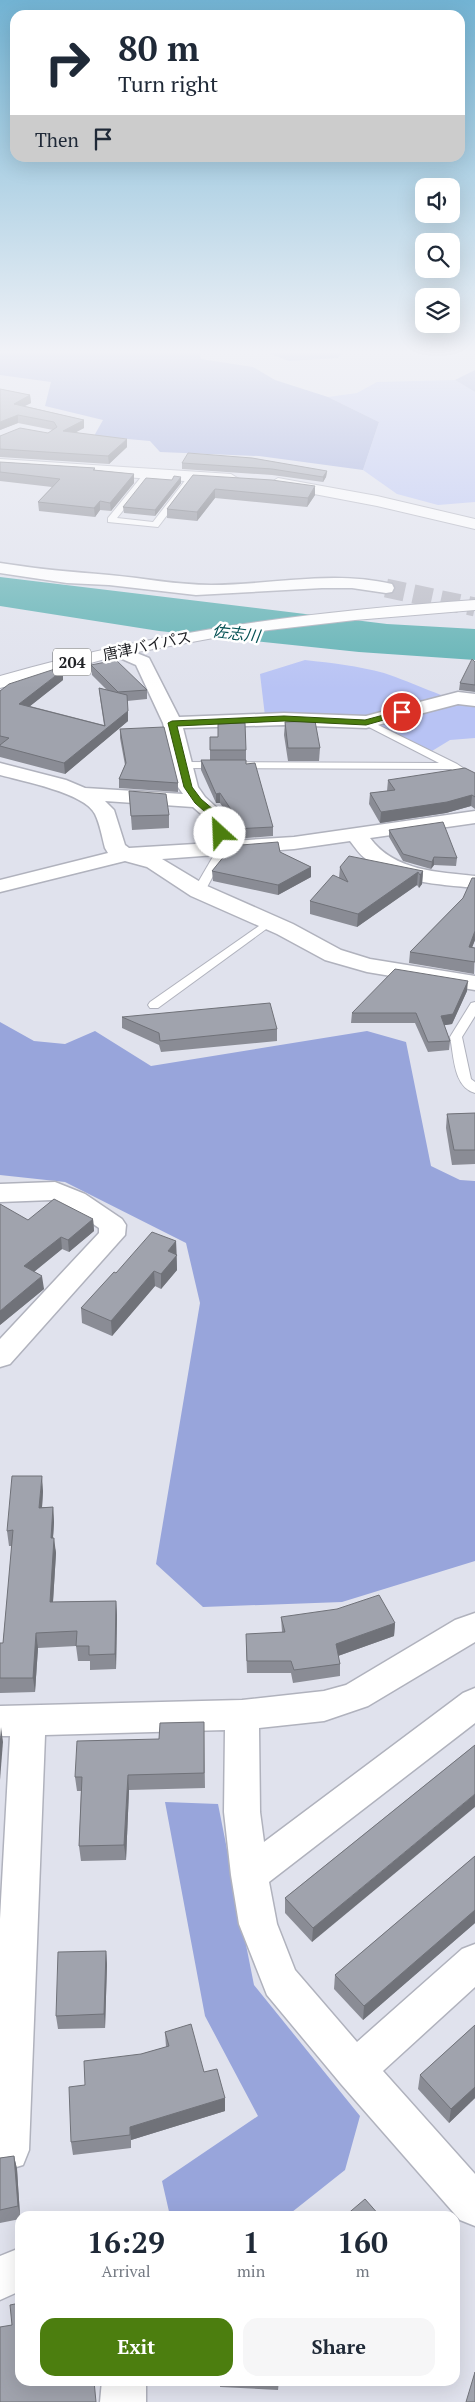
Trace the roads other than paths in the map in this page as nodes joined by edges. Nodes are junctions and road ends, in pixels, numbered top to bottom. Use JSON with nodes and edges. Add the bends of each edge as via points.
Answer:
{"nodes":[{"id":1,"x":18,"y":465,"type":"edge"},
{"id":2,"x":149,"y":473,"type":"junction"},
{"id":3,"x":193,"y":476,"type":"junction"},
{"id":4,"x":242,"y":480,"type":"edge"},
{"id":5,"x":262,"y":481,"type":"edge"},
{"id":6,"x":475,"y":524,"type":"edge"},
{"id":7,"x":0,"y":568,"type":"edge"},
{"id":8,"x":386,"y":588,"type":"tunnel mouth"},
{"id":9,"x":475,"y":605,"type":"edge"},
{"id":10,"x":119,"y":651,"type":"junction"},
{"id":11,"x":0,"y":682,"type":"edge"},
{"id":12,"x":475,"y":700,"type":"edge"},
{"id":13,"x":366,"y":722,"type":"junction"},
{"id":14,"x":172,"y":723,"type":"junction"},
{"id":15,"x":182,"y":765,"type":"junction"},
{"id":16,"x":453,"y":766,"type":"junction"},
{"id":17,"x":0,"y":769,"type":"edge"},
{"id":18,"x":475,"y":780,"type":"edge"},
{"id":19,"x":82,"y":794,"type":"junction"},
{"id":20,"x":198,"y":801,"type":"junction"},
{"id":21,"x":475,"y":817,"type":"edge"},
{"id":22,"x":357,"y":836,"type":"junction"},
{"id":23,"x":223,"y":848,"type":"junction"},
{"id":24,"x":125,"y":855,"type":"junction"},
{"id":25,"x":475,"y":882,"type":"edge"},
{"id":26,"x":0,"y":886,"type":"edge"},
{"id":27,"x":199,"y":891,"type":"junction"},
{"id":28,"x":269,"y":922,"type":"junction"},
{"id":29,"x":474,"y":980,"type":"edge"},
{"id":30,"x":154,"y":1005,"type":"dead end"},
{"id":31,"x":475,"y":1006,"type":"edge"},
{"id":32,"x":475,"y":1089,"type":"edge"},
{"id":33,"x":0,"y":1193,"type":"edge"},
{"id":34,"x":4,"y":1348,"type":"edge"},
{"id":35,"x":475,"y":1628,"type":"edge"},
{"id":36,"x":475,"y":1703,"type":"edge"},
{"id":37,"x":242,"y":1715,"type":"junction"},
{"id":38,"x":14,"y":1720,"type":"edge"},
{"id":39,"x":249,"y":1875,"type":"junction"},
{"id":40,"x":475,"y":1962,"type":"edge"},
{"id":41,"x":355,"y":2070,"type":"junction"},
{"id":42,"x":0,"y":2151,"type":"edge"},
{"id":43,"x":475,"y":2205,"type":"edge"},
{"id":44,"x":15,"y":2271,"type":"edge"},
{"id":45,"x":0,"y":2278,"type":"edge"},
{"id":46,"x":124,"y":2386,"type":"edge"},
{"id":47,"x":123,"y":2402,"type":"edge"}],
"edges":[{"from":1,"to":2,"type":"main road"},
{"from":2,"to":3,"type":"main road"},
{"from":2,"to":3,"type":"lane","via":[[111,520],[155,524]]},
{"from":3,"to":4,"type":"main road"},
{"from":5,"to":6,"type":"main road","via":[[341,492]]},
{"from":7,"to":8,"type":"street","via":[[196,590],[322,583]]},
{"from":9,"to":10,"type":"main road","name":"唐津バイパス","number":"204","via":[[382,610],[260,624]]},
{"from":10,"to":11,"type":"main road","name":"唐津バイパス","number":"204"},
{"from":10,"to":14,"type":"street","via":[[143,662]]},
{"from":12,"to":13,"type":"street","via":[[458,698]]},
{"from":13,"to":14,"type":"street","via":[[284,719]]},
{"from":13,"to":16,"type":"lane"},
{"from":14,"to":15,"type":"street"},
{"from":15,"to":16,"type":"lane"},
{"from":15,"to":20,"type":"street","via":[[188,787]]},
{"from":16,"to":18,"type":"lane"},
{"from":17,"to":19,"type":"street","via":[[59,784]]},
{"from":19,"to":20,"type":"street"},
{"from":19,"to":24,"type":"street","via":[[104,810],[115,848]]},
{"from":20,"to":23,"type":"street","via":[[218,818]]},
{"from":21,"to":22,"type":"street"},
{"from":22,"to":23,"type":"street"},
{"from":22,"to":25,"type":"street","via":[[372,854],[406,871]]},
{"from":23,"to":24,"type":"street"},
{"from":23,"to":27,"type":"lane"},
{"from":24,"to":26,"type":"street"},
{"from":24,"to":27,"type":"street","via":[[154,863]]},
{"from":27,"to":28,"type":"street"},
{"from":28,"to":29,"type":"street","via":[[333,956],[367,965]]},
{"from":28,"to":30,"type":"lane"},
{"from":31,"to":32,"type":"lane","via":[[456,1037],[465,1080]]},
{"from":33,"to":34,"type":"street","via":[[55,1191],[76,1200],[113,1225],[112,1235]]},
{"from":35,"to":37,"type":"street","via":[[356,1696],[324,1706]]},
{"from":36,"to":39,"type":"street"},
{"from":37,"to":38,"type":"street"},
{"from":37,"to":39,"type":"street","via":[[242,1812]]},
{"from":38,"to":42,"type":"street","via":[[8,2150]]},
{"from":39,"to":41,"type":"street","via":[[258,1924],[281,1982]]},
{"from":40,"to":41,"type":"street"},
{"from":41,"to":43,"type":"street"},
{"from":44,"to":45,"type":"street"},
{"from":46,"to":47,"type":"street"}]}
